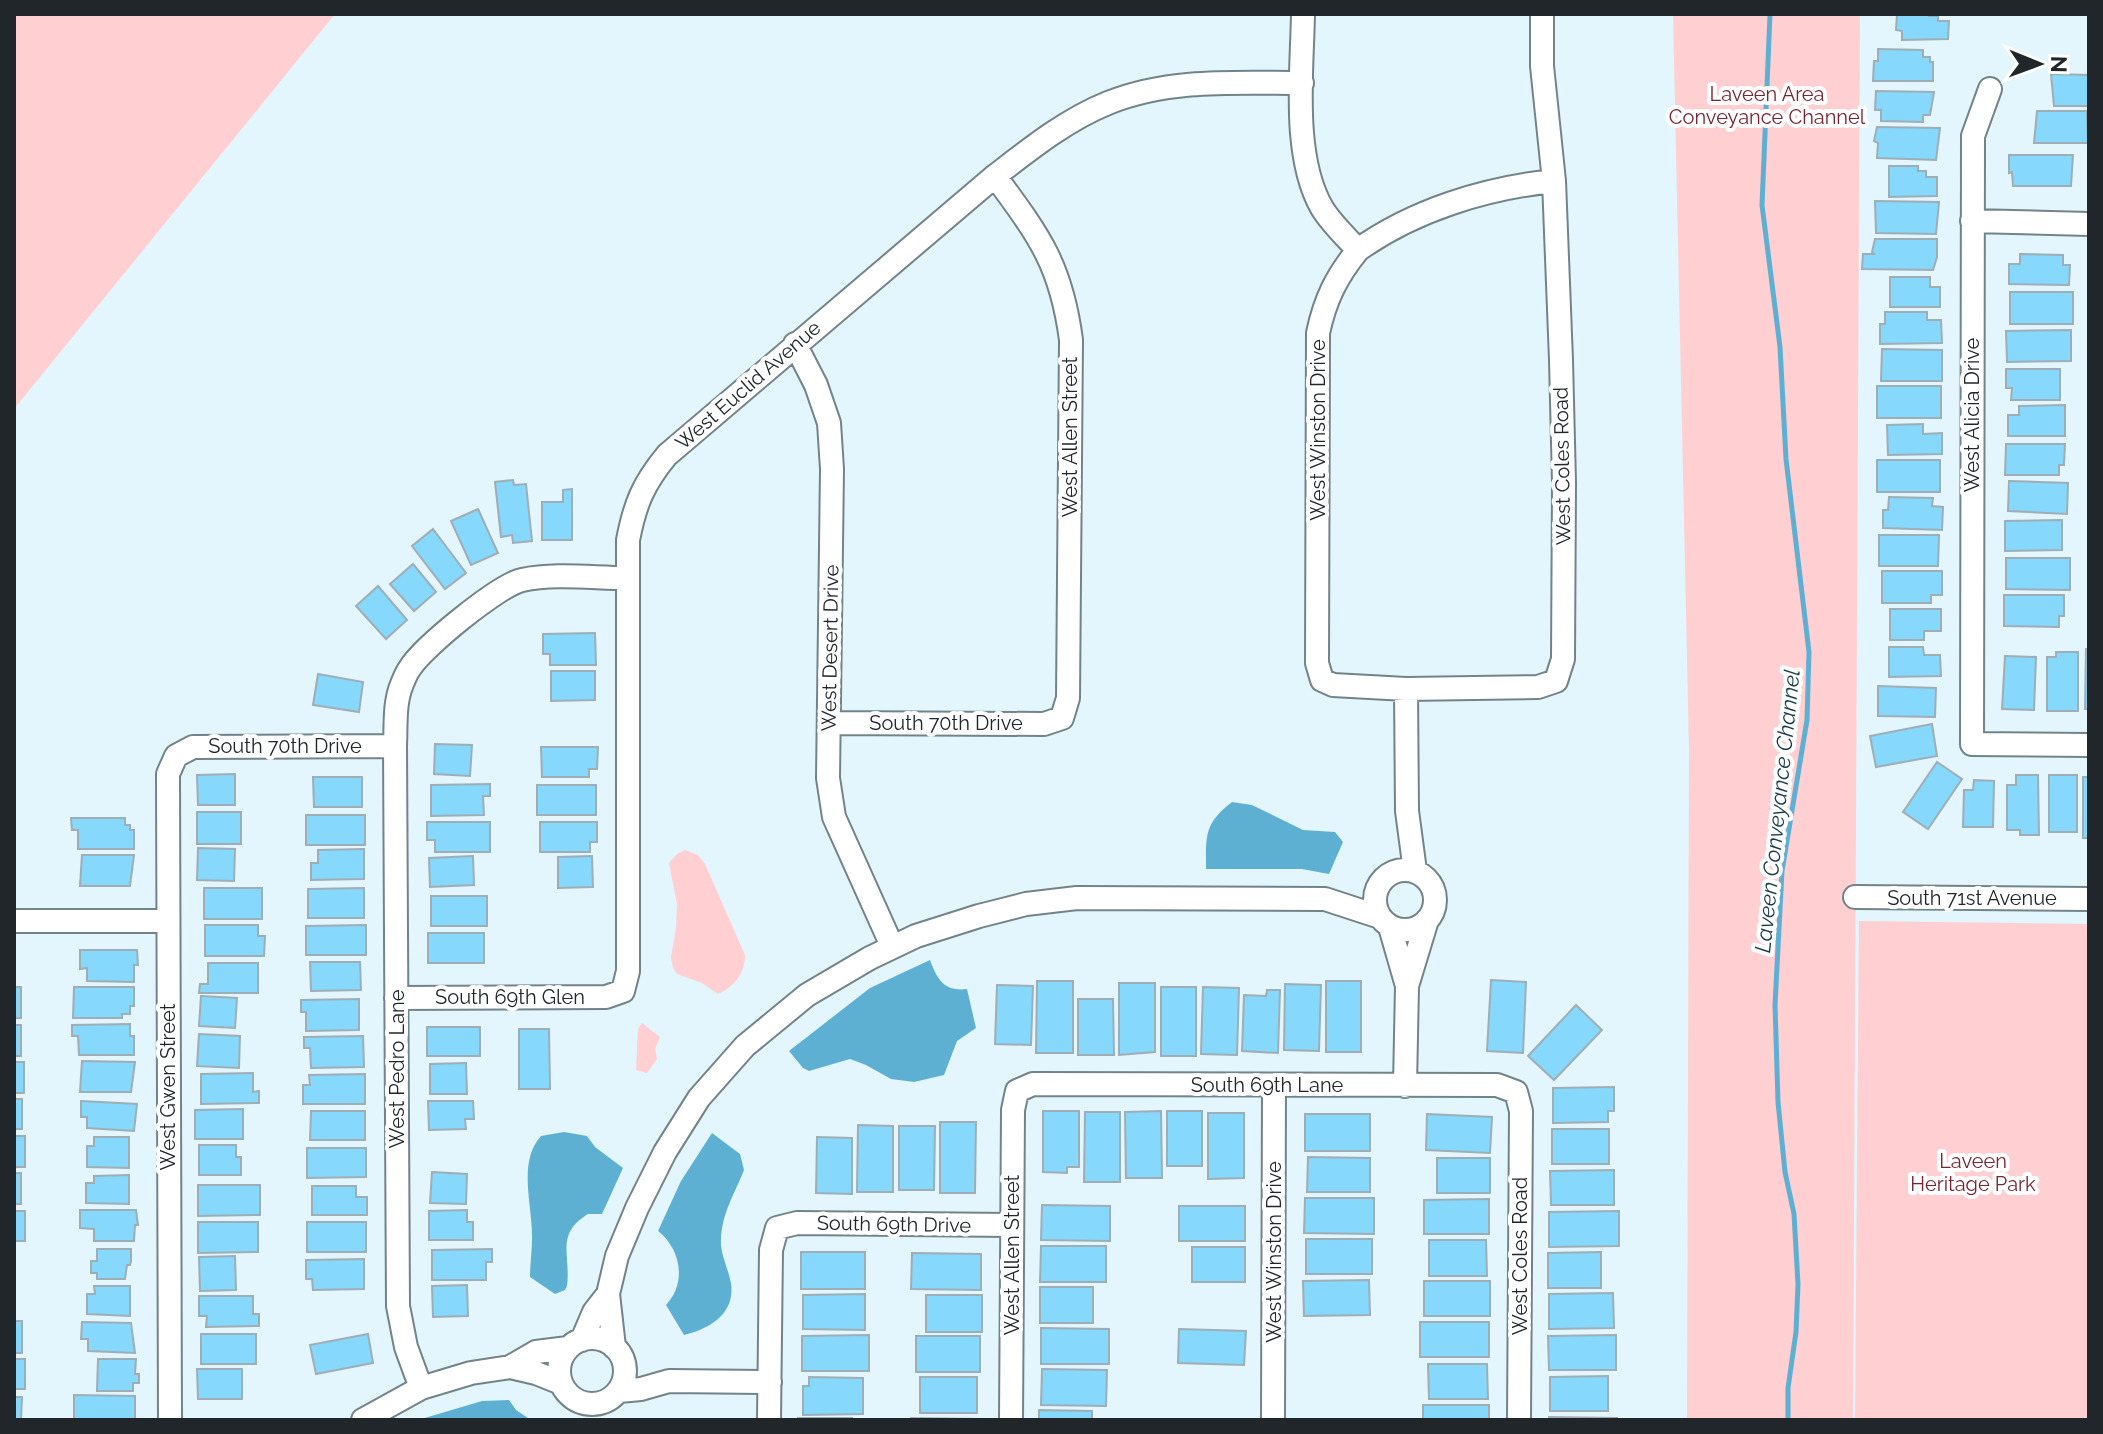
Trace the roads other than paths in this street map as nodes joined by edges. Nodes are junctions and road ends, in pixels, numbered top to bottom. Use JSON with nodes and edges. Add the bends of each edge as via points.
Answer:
{"nodes":[{"id":1,"x":1303,"y":14,"type":"edge"},
{"id":2,"x":1542,"y":14,"type":"edge"},
{"id":3,"x":1302,"y":83,"type":"junction"},
{"id":4,"x":1990,"y":89,"type":"dead end"},
{"id":5,"x":995,"y":176,"type":"junction"},
{"id":6,"x":1554,"y":181,"type":"junction"},
{"id":7,"x":1972,"y":221,"type":"junction"},
{"id":8,"x":2089,"y":224,"type":"edge"},
{"id":9,"x":1358,"y":250,"type":"junction"},
{"id":10,"x":795,"y":344,"type":"junction"},
{"id":11,"x":627,"y":578,"type":"junction"},
{"id":12,"x":1322,"y":680,"type":"joint"},
{"id":13,"x":1406,"y":689,"type":"junction"},
{"id":14,"x":1062,"y":718,"type":"joint"},
{"id":15,"x":829,"y":723,"type":"junction"},
{"id":16,"x":2089,"y":745,"type":"edge"},
{"id":17,"x":395,"y":746,"type":"junction"},
{"id":18,"x":176,"y":756,"type":"joint"},
{"id":19,"x":1396,"y":875,"type":"junction"},
{"id":20,"x":1855,"y":897,"type":"dead end"},
{"id":21,"x":1325,"y":899,"type":"junction"},
{"id":22,"x":2089,"y":899,"type":"edge"},
{"id":23,"x":1427,"y":920,"type":"junction"},
{"id":24,"x":14,"y":921,"type":"edge"},
{"id":25,"x":166,"y":921,"type":"junction"},
{"id":26,"x":1385,"y":922,"type":"junction"},
{"id":27,"x":892,"y":946,"type":"junction"},
{"id":28,"x":1407,"y":986,"type":"junction"},
{"id":29,"x":623,"y":991,"type":"joint"},
{"id":30,"x":396,"y":998,"type":"junction"},
{"id":31,"x":1274,"y":1085,"type":"junction"},
{"id":32,"x":1405,"y":1086,"type":"junction"},
{"id":33,"x":1017,"y":1091,"type":"joint"},
{"id":34,"x":1516,"y":1092,"type":"joint"},
{"id":35,"x":1012,"y":1225,"type":"junction"},
{"id":36,"x":608,"y":1294,"type":"junction"},
{"id":37,"x":575,"y":1344,"type":"junction"},
{"id":38,"x":618,"y":1353,"type":"junction"},
{"id":39,"x":510,"y":1367,"type":"junction"},
{"id":40,"x":669,"y":1381,"type":"junction"},
{"id":41,"x":770,"y":1382,"type":"junction"},
{"id":42,"x":421,"y":1388,"type":"junction"},
{"id":43,"x":570,"y":1401,"type":"edge"},
{"id":44,"x":606,"y":1404,"type":"edge"},
{"id":45,"x":170,"y":1420,"type":"edge"},
{"id":46,"x":363,"y":1420,"type":"edge"},
{"id":47,"x":769,"y":1420,"type":"edge"},
{"id":48,"x":1011,"y":1420,"type":"edge"},
{"id":49,"x":1273,"y":1420,"type":"edge"},
{"id":50,"x":1519,"y":1420,"type":"edge"}],
"edges":[{"from":1,"to":3,"type":"street"},
{"from":2,"to":6,"type":"street","name":"West Coles Road"},
{"from":3,"to":5,"type":"street","name":"West Euclid Avenue","via":[[1205,84],[1139,93],[1074,121]]},
{"from":3,"to":9,"type":"street","via":[[1309,175],[1323,209]]},
{"from":4,"to":7,"type":"street","name":"West Alicia Drive","via":[[1973,136]]},
{"from":5,"to":10,"type":"street","name":"West Euclid Avenue"},
{"from":5,"to":14,"type":"street","name":"West Allen Street","via":[[1051,257],[1066,301],[1071,340],[1068,698]]},
{"from":6,"to":9,"type":"street","via":[[1480,193],[1386,230]]},
{"from":6,"to":13,"type":"street","name":"West Coles Road","via":[[1564,483],[1560,670],[1556,681],[1538,687]]},
{"from":7,"to":8,"type":"street"},
{"from":7,"to":16,"type":"street","name":"West Alicia Drive","via":[[1972,744]]},
{"from":9,"to":12,"type":"street","name":"West Winston Drive","via":[[1324,303],[1318,333],[1317,663]]},
{"from":10,"to":11,"type":"street","name":"West Euclid Avenue","via":[[667,455],[648,478],[630,528]]},
{"from":10,"to":15,"type":"street","name":"West Desert Drive","via":[[829,423]]},
{"from":11,"to":17,"type":"street","name":"West Pedro Lane","via":[[537,578],[497,591],[411,666],[400,688]]},
{"from":11,"to":29,"type":"street","name":"West Euclid Avenue","via":[[628,971]]},
{"from":12,"to":13,"type":"street","name":"West Coles Road"},
{"from":13,"to":19,"type":"street","via":[[1407,811]]},
{"from":14,"to":15,"type":"street","name":"South 70th Drive","via":[[1044,724]]},
{"from":15,"to":27,"type":"street","name":"West Desert Drive","via":[[834,817]]},
{"from":17,"to":18,"type":"street","name":"South 70th Drive","via":[[193,747]]},
{"from":17,"to":30,"type":"street","name":"West Pedro Lane"},
{"from":18,"to":25,"type":"street","name":"West Gwen Street","via":[[168,774]]},
{"from":19,"to":21,"type":"street"},
{"from":19,"to":23,"type":"street","via":[[1430,883],[1435,902]]},
{"from":19,"to":26,"type":"street","via":[[1375,903]]},
{"from":20,"to":22,"type":"street","name":"South 71st Avenue"},
{"from":21,"to":26,"type":"street"},
{"from":21,"to":27,"type":"street","via":[[1077,898],[979,916]]},
{"from":23,"to":26,"type":"street","via":[[1410,930]]},
{"from":23,"to":28,"type":"street"},
{"from":24,"to":25,"type":"street"},
{"from":25,"to":45,"type":"street","name":"West Gwen Street"},
{"from":26,"to":28,"type":"street"},
{"from":27,"to":36,"type":"street","via":[[807,995],[745,1046],[699,1098],[637,1208]]},
{"from":28,"to":32,"type":"street"},
{"from":29,"to":30,"type":"street","name":"South 69th Glen","via":[[606,997]]},
{"from":30,"to":42,"type":"street","name":"West Pedro Lane","via":[[398,1306]]},
{"from":31,"to":32,"type":"street","name":"South 69th Lane"},
{"from":31,"to":33,"type":"street","name":"South 69th Lane","via":[[1033,1084]]},
{"from":31,"to":49,"type":"street","name":"West Winston Drive"},
{"from":32,"to":34,"type":"street","name":"South 69th Lane","via":[[1497,1085]]},
{"from":33,"to":35,"type":"street","name":"West Allen Street"},
{"from":34,"to":50,"type":"street","name":"West Coles Road","via":[[1521,1111]]},
{"from":35,"to":41,"type":"street","name":"South 69th Drive","via":[[797,1223],[777,1228],[771,1250]]},
{"from":35,"to":48,"type":"street","name":"West Allen Street"},
{"from":36,"to":37,"type":"street"},
{"from":36,"to":38,"type":"street"},
{"from":37,"to":38,"type":"street","via":[[598,1338]]},
{"from":37,"to":39,"type":"street","via":[[536,1352]]},
{"from":37,"to":43,"type":"street","via":[[559,1367]]},
{"from":38,"to":40,"type":"street"},
{"from":38,"to":44,"type":"street","via":[[625,1370]]},
{"from":39,"to":42,"type":"street"},
{"from":39,"to":43,"type":"street","via":[[536,1373]]},
{"from":40,"to":41,"type":"street"},
{"from":40,"to":44,"type":"street"},
{"from":41,"to":47,"type":"street"},
{"from":42,"to":46,"type":"street"},
{"from":43,"to":44,"type":"street"}]}
